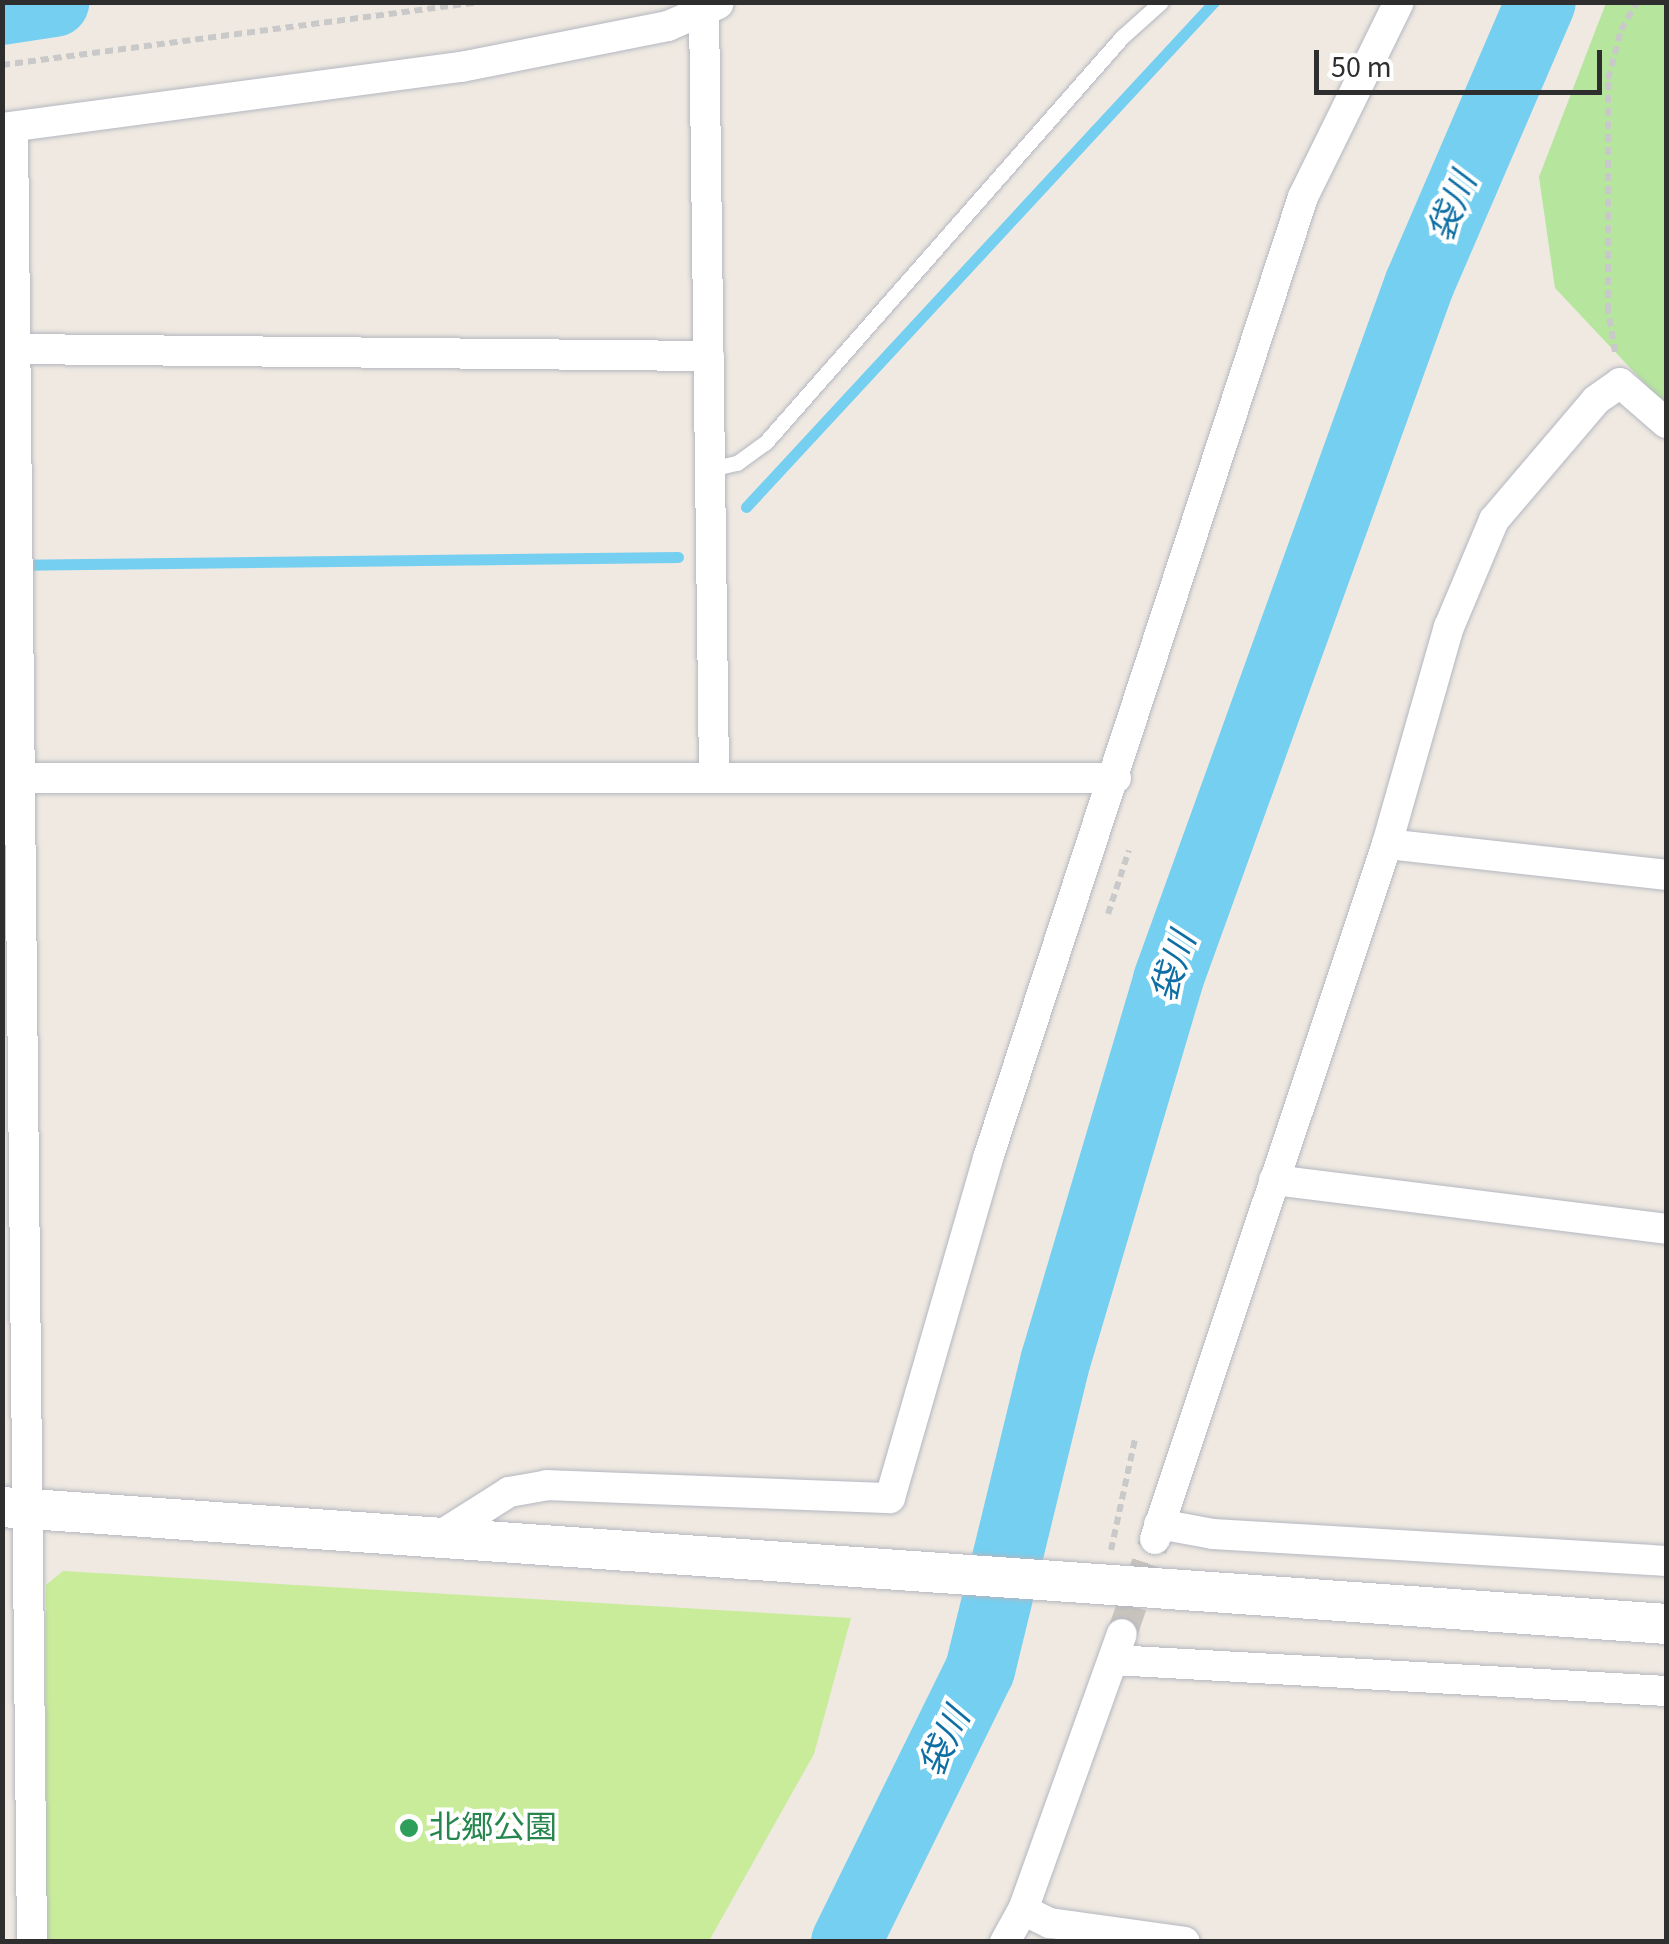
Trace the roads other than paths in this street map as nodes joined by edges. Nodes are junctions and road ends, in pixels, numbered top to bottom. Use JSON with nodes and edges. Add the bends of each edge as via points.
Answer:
{"nodes":[{"id":1,"x":1161,"y":2,"type":"edge"},
{"id":2,"x":1399,"y":2,"type":"edge"},
{"id":3,"x":710,"y":5,"type":"edge"},
{"id":4,"x":8,"y":128,"type":"edge"},
{"id":5,"x":16,"y":349,"type":"junction"},
{"id":6,"x":708,"y":356,"type":"junction"},
{"id":7,"x":1666,"y":423,"type":"edge"},
{"id":8,"x":710,"y":470,"type":"junction"},
{"id":9,"x":21,"y":778,"type":"junction"},
{"id":10,"x":714,"y":778,"type":"junction"},
{"id":11,"x":1116,"y":778,"type":"junction"},
{"id":12,"x":1386,"y":844,"type":"junction"},
{"id":13,"x":1666,"y":875,"type":"edge"},
{"id":14,"x":14,"y":1170,"type":"edge"},
{"id":15,"x":1274,"y":1180,"type":"junction"},
{"id":16,"x":1666,"y":1229,"type":"edge"},
{"id":17,"x":16,"y":1508,"type":"edge"},
{"id":18,"x":435,"y":1539,"type":"junction"},
{"id":19,"x":1666,"y":1561,"type":"edge"},
{"id":20,"x":1666,"y":1624,"type":"edge"},
{"id":21,"x":1666,"y":1691,"type":"edge"},
{"id":22,"x":17,"y":1884,"type":"edge"},
{"id":23,"x":1022,"y":1910,"type":"junction"},
{"id":24,"x":32,"y":1942,"type":"edge"},
{"id":25,"x":1005,"y":1942,"type":"edge"},
{"id":26,"x":1186,"y":1942,"type":"edge"}],
"edges":[{"from":1,"to":8,"type":"lane","via":[[1122,37],[765,443],[737,463]]},
{"from":2,"to":11,"type":"street","via":[[1303,197]]},
{"from":3,"to":4,"type":"street","via":[[668,26],[461,67]]},
{"from":3,"to":6,"type":"street"},
{"from":4,"to":5,"type":"street"},
{"from":5,"to":6,"type":"street"},
{"from":5,"to":9,"type":"street"},
{"from":6,"to":8,"type":"street"},
{"from":7,"to":12,"type":"street","via":[[1620,383],[1596,400],[1494,520],[1449,627]]},
{"from":8,"to":10,"type":"street"},
{"from":9,"to":10,"type":"street"},
{"from":9,"to":14,"type":"street"},
{"from":10,"to":11,"type":"street"},
{"from":11,"to":18,"type":"street","via":[[988,1158],[890,1498],[547,1485],[509,1492]]},
{"from":12,"to":13,"type":"street"},
{"from":12,"to":15,"type":"street"},
{"from":14,"to":17,"type":"street"},
{"from":15,"to":16,"type":"street"},
{"from":15,"to":19,"type":"street","via":[[1157,1532]]},
{"from":17,"to":18,"type":"street"},
{"from":17,"to":22,"type":"street"},
{"from":18,"to":20,"type":"street","via":[[900,1572],[1099,1570]]},
{"from":21,"to":23,"type":"street","via":[[1118,1648]]},
{"from":22,"to":24,"type":"street"},
{"from":23,"to":25,"type":"street"},
{"from":23,"to":26,"type":"street","via":[[1050,1923]]}]}
